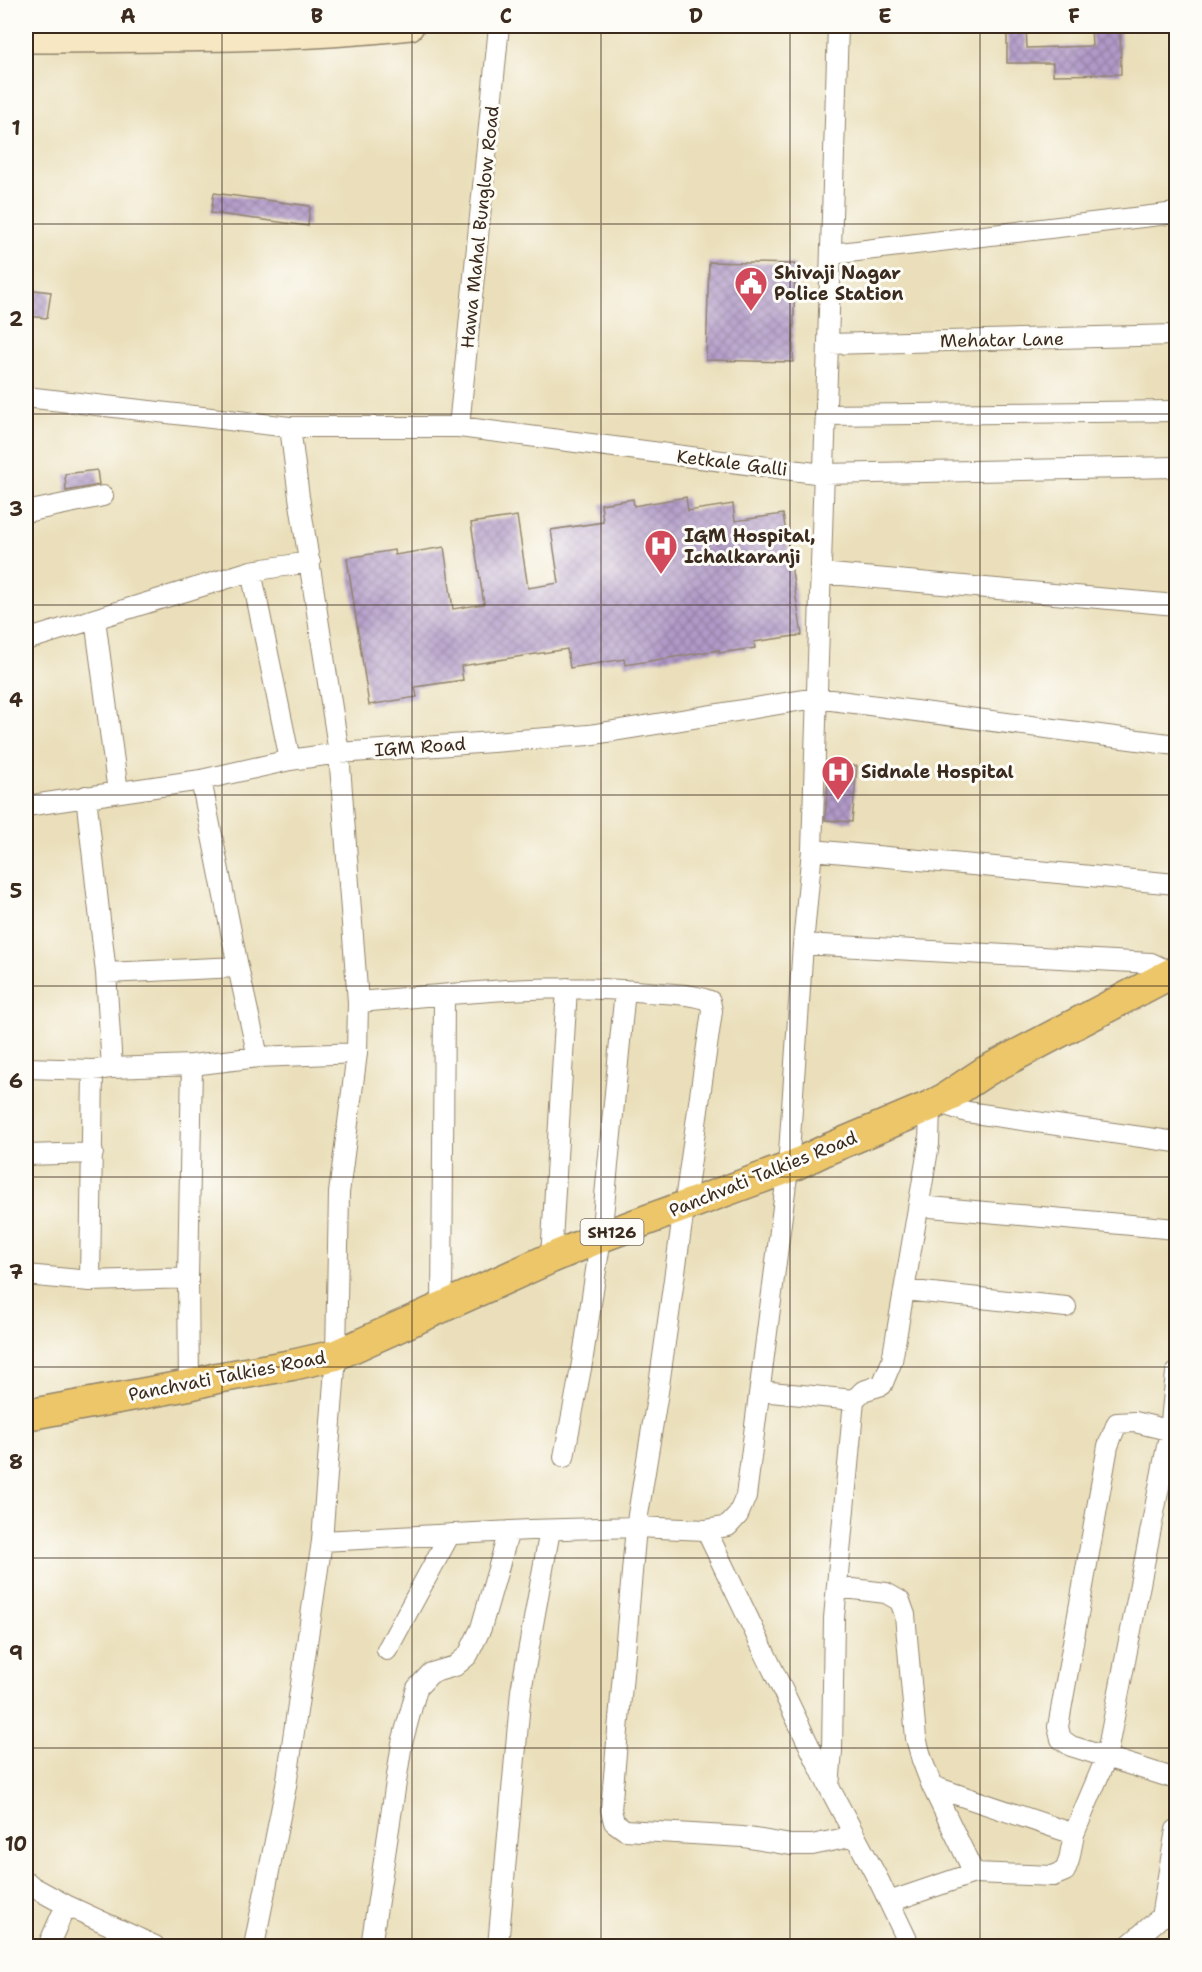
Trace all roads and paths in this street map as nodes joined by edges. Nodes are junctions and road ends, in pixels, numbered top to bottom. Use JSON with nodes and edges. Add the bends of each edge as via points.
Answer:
{"nodes":[{"id":1,"x":410,"y":26,"type":"edge"},
{"id":2,"x":499,"y":26,"type":"edge"},
{"id":3,"x":838,"y":26,"type":"edge"},
{"id":4,"x":26,"y":39,"type":"edge"},
{"id":5,"x":1176,"y":213,"type":"edge"},
{"id":6,"x":832,"y":254,"type":"junction"},
{"id":7,"x":1176,"y":335,"type":"edge"},
{"id":8,"x":828,"y":344,"type":"junction"},
{"id":9,"x":26,"y":397,"type":"edge"},
{"id":10,"x":1176,"y":411,"type":"edge"},
{"id":11,"x":825,"y":415,"type":"junction"},
{"id":12,"x":290,"y":427,"type":"junction"},
{"id":13,"x":459,"y":428,"type":"junction"},
{"id":14,"x":1176,"y":467,"type":"edge"},
{"id":15,"x":823,"y":474,"type":"junction"},
{"id":16,"x":103,"y":496,"type":"dead end"},
{"id":17,"x":26,"y":512,"type":"edge"},
{"id":18,"x":310,"y":562,"type":"junction"},
{"id":19,"x":251,"y":571,"type":"junction"},
{"id":20,"x":819,"y":573,"type":"junction"},
{"id":21,"x":1176,"y":605,"type":"edge"},
{"id":22,"x":95,"y":619,"type":"junction"},
{"id":23,"x":26,"y":640,"type":"edge"},
{"id":24,"x":816,"y":698,"type":"junction"},
{"id":25,"x":1176,"y":745,"type":"edge"},
{"id":26,"x":339,"y":753,"type":"junction"},
{"id":27,"x":290,"y":760,"type":"junction"},
{"id":28,"x":201,"y":780,"type":"junction"},
{"id":29,"x":118,"y":792,"type":"junction"},
{"id":30,"x":86,"y":796,"type":"junction"},
{"id":31,"x":26,"y":806,"type":"edge"},
{"id":32,"x":812,"y":850,"type":"junction"},
{"id":33,"x":1176,"y":884,"type":"edge"},
{"id":34,"x":803,"y":944,"type":"junction"},
{"id":35,"x":238,"y":967,"type":"junction"},
{"id":36,"x":1174,"y":972,"type":"edge"},
{"id":37,"x":106,"y":974,"type":"junction"},
{"id":38,"x":567,"y":988,"type":"junction"},
{"id":39,"x":625,"y":990,"type":"junction"},
{"id":40,"x":444,"y":995,"type":"junction"},
{"id":41,"x":358,"y":1002,"type":"junction"},
{"id":42,"x":357,"y":1053,"type":"junction"},
{"id":43,"x":258,"y":1057,"type":"junction"},
{"id":44,"x":192,"y":1065,"type":"junction"},
{"id":45,"x":26,"y":1068,"type":"edge"},
{"id":46,"x":103,"y":1069,"type":"junction"},
{"id":47,"x":937,"y":1102,"type":"junction"},
{"id":48,"x":1176,"y":1142,"type":"edge"},
{"id":49,"x":93,"y":1153,"type":"junction"},
{"id":50,"x":26,"y":1155,"type":"edge"},
{"id":51,"x":788,"y":1168,"type":"junction"},
{"id":52,"x":919,"y":1206,"type":"junction"},
{"id":53,"x":683,"y":1207,"type":"junction"},
{"id":54,"x":1176,"y":1229,"type":"edge"},
{"id":55,"x":601,"y":1236,"type":"junction"},
{"id":56,"x":551,"y":1258,"type":"junction"},
{"id":57,"x":26,"y":1275,"type":"edge"},
{"id":58,"x":188,"y":1278,"type":"junction"},
{"id":59,"x":90,"y":1281,"type":"junction"},
{"id":60,"x":904,"y":1290,"type":"junction"},
{"id":61,"x":442,"y":1306,"type":"junction"},
{"id":62,"x":1066,"y":1307,"type":"dead end"},
{"id":63,"x":336,"y":1355,"type":"junction"},
{"id":64,"x":1176,"y":1373,"type":"edge"},
{"id":65,"x":189,"y":1384,"type":"junction"},
{"id":66,"x":760,"y":1391,"type":"junction"},
{"id":67,"x":854,"y":1400,"type":"junction"},
{"id":68,"x":26,"y":1415,"type":"edge"},
{"id":69,"x":1173,"y":1431,"type":"edge"},
{"id":70,"x":564,"y":1457,"type":"dead end"},
{"id":71,"x":636,"y":1527,"type":"junction"},
{"id":72,"x":550,"y":1530,"type":"junction"},
{"id":73,"x":706,"y":1530,"type":"junction"},
{"id":74,"x":509,"y":1531,"type":"junction"},
{"id":75,"x":450,"y":1534,"type":"junction"},
{"id":76,"x":322,"y":1541,"type":"junction"},
{"id":77,"x":837,"y":1587,"type":"junction"},
{"id":78,"x":387,"y":1650,"type":"dead end"},
{"id":79,"x":1106,"y":1758,"type":"junction"},
{"id":80,"x":1176,"y":1779,"type":"edge"},
{"id":81,"x":932,"y":1786,"type":"junction"},
{"id":82,"x":829,"y":1787,"type":"junction"},
{"id":83,"x":1176,"y":1830,"type":"edge"},
{"id":84,"x":1074,"y":1834,"type":"junction"},
{"id":85,"x":855,"y":1836,"type":"junction"},
{"id":86,"x":974,"y":1873,"type":"junction"},
{"id":87,"x":26,"y":1881,"type":"edge"},
{"id":88,"x":889,"y":1902,"type":"junction"},
{"id":89,"x":66,"y":1905,"type":"junction"},
{"id":90,"x":1168,"y":1915,"type":"edge"},
{"id":91,"x":1131,"y":1944,"type":"edge"},
{"id":92,"x":48,"y":1947,"type":"edge"},
{"id":93,"x":155,"y":1947,"type":"edge"},
{"id":94,"x":254,"y":1947,"type":"edge"},
{"id":95,"x":371,"y":1947,"type":"edge"},
{"id":96,"x":498,"y":1947,"type":"edge"},
{"id":97,"x":910,"y":1947,"type":"edge"},
{"id":98,"x":1153,"y":1947,"type":"edge"}],
"edges":[{"from":1,"to":4,"type":"main road","via":[[260,38]]},
{"from":2,"to":13,"type":"street","name":"Hawa Mahal Bunglow Road"},
{"from":3,"to":6,"type":"street"},
{"from":5,"to":6,"type":"street"},
{"from":6,"to":8,"type":"street"},
{"from":7,"to":8,"type":"street","name":"Mehatar Lane"},
{"from":8,"to":11,"type":"street"},
{"from":9,"to":12,"type":"street","name":"Ketkale Galli"},
{"from":10,"to":11,"type":"street"},
{"from":11,"to":15,"type":"street"},
{"from":12,"to":13,"type":"street","name":"Ketkale Galli"},
{"from":12,"to":18,"type":"street"},
{"from":13,"to":15,"type":"street","name":"Ketkale Galli"},
{"from":14,"to":15,"type":"street","name":"Ketkale Galli"},
{"from":15,"to":20,"type":"street"},
{"from":16,"to":17,"type":"street"},
{"from":18,"to":19,"type":"street"},
{"from":18,"to":26,"type":"street"},
{"from":19,"to":22,"type":"street"},
{"from":19,"to":27,"type":"street"},
{"from":20,"to":21,"type":"street"},
{"from":20,"to":24,"type":"street"},
{"from":22,"to":23,"type":"street"},
{"from":22,"to":29,"type":"street"},
{"from":24,"to":25,"type":"street","name":"IGM Road"},
{"from":24,"to":26,"type":"street","name":"IGM Road","via":[[589,735]]},
{"from":24,"to":32,"type":"street"},
{"from":26,"to":27,"type":"street","name":"IGM Road"},
{"from":26,"to":41,"type":"street"},
{"from":27,"to":28,"type":"street","name":"IGM Road"},
{"from":28,"to":29,"type":"street","name":"IGM Road"},
{"from":28,"to":35,"type":"street"},
{"from":29,"to":30,"type":"street","name":"IGM Road"},
{"from":30,"to":31,"type":"street","name":"IGM Road"},
{"from":30,"to":37,"type":"street"},
{"from":32,"to":33,"type":"street"},
{"from":32,"to":34,"type":"street"},
{"from":34,"to":36,"type":"street","via":[[1151,963]]},
{"from":34,"to":51,"type":"street"},
{"from":35,"to":37,"type":"street"},
{"from":35,"to":43,"type":"street"},
{"from":36,"to":47,"type":"main road","name":"Panchvati Talkies Road","number":"SH126","via":[[986,1071]]},
{"from":37,"to":46,"type":"street"},
{"from":38,"to":39,"type":"street"},
{"from":38,"to":40,"type":"street"},
{"from":38,"to":56,"type":"street"},
{"from":39,"to":53,"type":"street","via":[[698,996],[710,1001],[712,1011]]},
{"from":39,"to":55,"type":"street"},
{"from":40,"to":41,"type":"street"},
{"from":40,"to":61,"type":"street"},
{"from":41,"to":42,"type":"street"},
{"from":42,"to":43,"type":"street"},
{"from":42,"to":63,"type":"street","via":[[339,1193]]},
{"from":43,"to":44,"type":"street"},
{"from":44,"to":46,"type":"street"},
{"from":44,"to":58,"type":"street"},
{"from":45,"to":46,"type":"street"},
{"from":46,"to":49,"type":"street"},
{"from":47,"to":48,"type":"street","via":[[967,1112]]},
{"from":47,"to":51,"type":"main road","name":"Panchvati Talkies Road","number":"SH126"},
{"from":47,"to":52,"type":"street"},
{"from":49,"to":50,"type":"street"},
{"from":49,"to":59,"type":"street"},
{"from":51,"to":53,"type":"main road","name":"Panchvati Talkies Road","number":"SH126"},
{"from":51,"to":66,"type":"street"},
{"from":52,"to":54,"type":"street"},
{"from":52,"to":60,"type":"street"},
{"from":53,"to":55,"type":"main road","name":"Panchvati Talkies Road","number":"SH126"},
{"from":53,"to":71,"type":"street"},
{"from":55,"to":56,"type":"main road","name":"Panchvati Talkies Road","number":"SH126"},
{"from":55,"to":70,"type":"street"},
{"from":56,"to":61,"type":"main road","name":"Panchvati Talkies Road","number":"SH126"},
{"from":57,"to":59,"type":"street"},
{"from":58,"to":59,"type":"street"},
{"from":58,"to":65,"type":"street"},
{"from":60,"to":62,"type":"street"},
{"from":60,"to":67,"type":"street","via":[[892,1361],[882,1385],[862,1391]]},
{"from":61,"to":63,"type":"main road","name":"Panchvati Talkies Road","number":"SH126"},
{"from":63,"to":65,"type":"main road","name":"Panchvati Talkies Road","number":"SH126"},
{"from":63,"to":76,"type":"street"},
{"from":64,"to":69,"type":"street"},
{"from":65,"to":68,"type":"main road","name":"Panchvati Talkies Road","number":"SH126"},
{"from":66,"to":67,"type":"street"},
{"from":66,"to":73,"type":"street","via":[[746,1496],[728,1526]]},
{"from":67,"to":77,"type":"street"},
{"from":69,"to":79,"type":"street"},
{"from":69,"to":79,"type":"street","via":[[1135,1422],[1117,1423],[1108,1446],[1058,1727],[1061,1739],[1071,1746]]},
{"from":71,"to":72,"type":"street"},
{"from":71,"to":73,"type":"street"},
{"from":71,"to":85,"type":"street","via":[[611,1810],[614,1822],[625,1830],[790,1845],[812,1845]]},
{"from":72,"to":74,"type":"street"},
{"from":72,"to":96,"type":"street","via":[[521,1691]]},
{"from":73,"to":82,"type":"street"},
{"from":74,"to":75,"type":"street"},
{"from":74,"to":95,"type":"street","via":[[481,1628],[468,1655],[455,1666],[431,1673],[417,1689],[402,1743]]},
{"from":75,"to":76,"type":"street"},
{"from":75,"to":78,"type":"street"},
{"from":76,"to":94,"type":"street","via":[[286,1786]]},
{"from":77,"to":81,"type":"street","via":[[886,1593],[900,1601],[905,1615],[916,1737]]},
{"from":77,"to":82,"type":"street"},
{"from":79,"to":80,"type":"street"},
{"from":79,"to":84,"type":"street"},
{"from":81,"to":84,"type":"street"},
{"from":81,"to":86,"type":"street"},
{"from":82,"to":85,"type":"street"},
{"from":83,"to":90,"type":"street"},
{"from":84,"to":86,"type":"street","via":[[1065,1871],[1053,1876]]},
{"from":85,"to":88,"type":"street"},
{"from":86,"to":88,"type":"street"},
{"from":87,"to":89,"type":"street"},
{"from":88,"to":97,"type":"street"},
{"from":89,"to":92,"type":"street"},
{"from":89,"to":93,"type":"street"},
{"from":90,"to":91,"type":"street"},
{"from":91,"to":98,"type":"street"}]}
